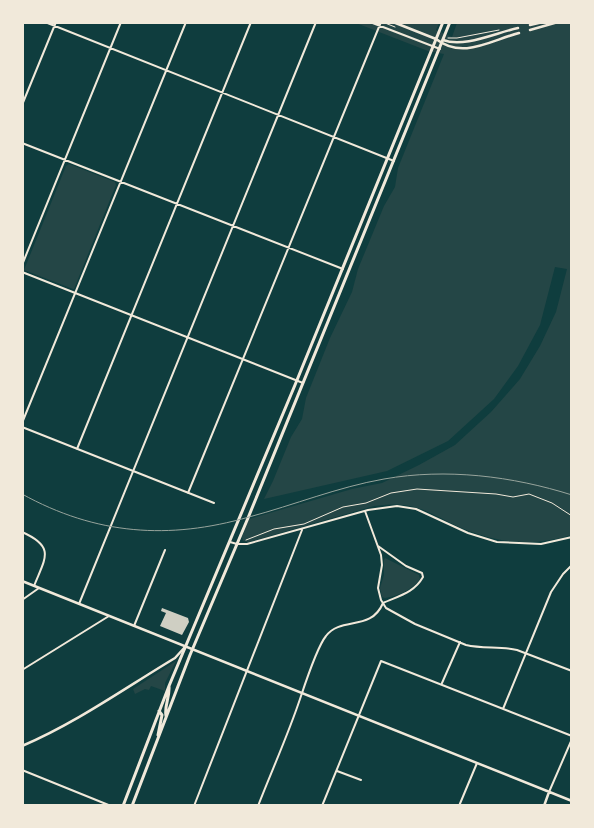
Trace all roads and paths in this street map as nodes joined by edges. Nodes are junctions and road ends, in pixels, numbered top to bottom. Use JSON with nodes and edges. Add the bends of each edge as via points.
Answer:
{"nodes":[{"id":1,"x":45,"y":22,"type":"edge"},
{"id":2,"x":56,"y":22,"type":"edge"},
{"id":3,"x":121,"y":22,"type":"edge"},
{"id":4,"x":186,"y":22,"type":"edge"},
{"id":5,"x":251,"y":22,"type":"edge"},
{"id":6,"x":316,"y":22,"type":"edge"},
{"id":7,"x":370,"y":22,"type":"edge"},
{"id":8,"x":381,"y":22,"type":"edge"},
{"id":9,"x":393,"y":22,"type":"edge"},
{"id":10,"x":443,"y":22,"type":"edge"},
{"id":11,"x":450,"y":22,"type":"edge"},
{"id":12,"x":543,"y":22,"type":"edge"},
{"id":13,"x":558,"y":22,"type":"edge"},
{"id":14,"x":54,"y":26,"type":"junction"},
{"id":15,"x":379,"y":26,"type":"junction"},
{"id":16,"x":530,"y":26,"type":"dead end"},
{"id":17,"x":518,"y":28,"type":"dead end"},
{"id":18,"x":501,"y":29,"type":"dead end"},
{"id":19,"x":530,"y":30,"type":"dead end"},
{"id":20,"x":519,"y":32,"type":"dead end"},
{"id":21,"x":448,"y":38,"type":"dead end"},
{"id":22,"x":436,"y":39,"type":"junction"},
{"id":23,"x":442,"y":42,"type":"junction"},
{"id":24,"x":434,"y":47,"type":"junction"},
{"id":25,"x":110,"y":49,"type":"junction"},
{"id":26,"x":440,"y":49,"type":"junction"},
{"id":27,"x":166,"y":71,"type":"junction"},
{"id":28,"x":222,"y":93,"type":"junction"},
{"id":29,"x":22,"y":105,"type":"edge"},
{"id":30,"x":278,"y":115,"type":"junction"},
{"id":31,"x":334,"y":137,"type":"junction"},
{"id":32,"x":22,"y":143,"type":"edge"},
{"id":33,"x":388,"y":158,"type":"junction"},
{"id":34,"x":65,"y":160,"type":"junction"},
{"id":35,"x":394,"y":161,"type":"junction"},
{"id":36,"x":121,"y":182,"type":"junction"},
{"id":37,"x":177,"y":204,"type":"junction"},
{"id":38,"x":233,"y":226,"type":"junction"},
{"id":39,"x":289,"y":248,"type":"junction"},
{"id":40,"x":22,"y":265,"type":"edge"},
{"id":41,"x":343,"y":269,"type":"junction"},
{"id":42,"x":22,"y":272,"type":"edge"},
{"id":43,"x":76,"y":293,"type":"junction"},
{"id":44,"x":132,"y":315,"type":"junction"},
{"id":45,"x":188,"y":337,"type":"junction"},
{"id":46,"x":244,"y":359,"type":"junction"},
{"id":47,"x":297,"y":380,"type":"junction"},
{"id":48,"x":303,"y":383,"type":"junction"},
{"id":49,"x":22,"y":423,"type":"edge"},
{"id":50,"x":22,"y":427,"type":"edge"},
{"id":51,"x":77,"y":449,"type":"junction"},
{"id":52,"x":133,"y":470,"type":"junction"},
{"id":53,"x":188,"y":493,"type":"junction"},
{"id":54,"x":214,"y":503,"type":"dead end"},
{"id":55,"x":365,"y":511,"type":"junction"},
{"id":56,"x":302,"y":530,"type":"junction"},
{"id":57,"x":22,"y":532,"type":"edge"},
{"id":58,"x":572,"y":537,"type":"edge"},
{"id":59,"x":230,"y":542,"type":"junction"},
{"id":60,"x":237,"y":544,"type":"junction"},
{"id":61,"x":378,"y":546,"type":"junction"},
{"id":62,"x":165,"y":550,"type":"dead end"},
{"id":63,"x":572,"y":565,"type":"edge"},
{"id":64,"x":22,"y":581,"type":"edge"},
{"id":65,"x":34,"y":586,"type":"junction"},
{"id":66,"x":39,"y":588,"type":"junction"},
{"id":67,"x":22,"y":600,"type":"edge"},
{"id":68,"x":382,"y":603,"type":"junction"},
{"id":69,"x":79,"y":604,"type":"junction"},
{"id":70,"x":109,"y":616,"type":"junction"},
{"id":71,"x":134,"y":626,"type":"junction"},
{"id":72,"x":460,"y":642,"type":"junction"},
{"id":73,"x":186,"y":646,"type":"junction"},
{"id":74,"x":193,"y":649,"type":"junction"},
{"id":75,"x":526,"y":653,"type":"junction"},
{"id":76,"x":22,"y":670,"type":"edge"},
{"id":77,"x":246,"y":670,"type":"junction"},
{"id":78,"x":572,"y":672,"type":"edge"},
{"id":79,"x":442,"y":684,"type":"junction"},
{"id":80,"x":169,"y":686,"type":"junction"},
{"id":81,"x":302,"y":692,"type":"junction"},
{"id":82,"x":503,"y":709,"type":"junction"},
{"id":83,"x":160,"y":711,"type":"junction"},
{"id":84,"x":166,"y":716,"type":"junction"},
{"id":85,"x":359,"y":716,"type":"junction"},
{"id":86,"x":158,"y":738,"type":"junction"},
{"id":87,"x":572,"y":738,"type":"edge"},
{"id":88,"x":22,"y":746,"type":"edge"},
{"id":89,"x":477,"y":763,"type":"junction"},
{"id":90,"x":22,"y":770,"type":"edge"},
{"id":91,"x":336,"y":771,"type":"junction"},
{"id":92,"x":360,"y":780,"type":"dead end"},
{"id":93,"x":549,"y":792,"type":"junction"},
{"id":94,"x":572,"y":801,"type":"edge"},
{"id":95,"x":111,"y":806,"type":"edge"},
{"id":96,"x":123,"y":806,"type":"edge"},
{"id":97,"x":132,"y":806,"type":"edge"},
{"id":98,"x":194,"y":806,"type":"edge"},
{"id":99,"x":258,"y":806,"type":"edge"},
{"id":100,"x":322,"y":806,"type":"edge"},
{"id":101,"x":460,"y":806,"type":"edge"},
{"id":102,"x":544,"y":806,"type":"edge"}],
"edges":[{"from":1,"to":14,"type":"street"},
{"from":2,"to":14,"type":"street"},
{"from":3,"to":25,"type":"street"},
{"from":4,"to":27,"type":"street"},
{"from":5,"to":28,"type":"street"},
{"from":6,"to":30,"type":"street"},
{"from":7,"to":15,"type":"street"},
{"from":8,"to":15,"type":"street"},
{"from":9,"to":22,"type":"street"},
{"from":10,"to":22,"type":"main road"},
{"from":11,"to":23,"type":"main road"},
{"from":12,"to":16,"type":"street"},
{"from":13,"to":19,"type":"street"},
{"from":14,"to":25,"type":"street"},
{"from":14,"to":29,"type":"street"},
{"from":15,"to":24,"type":"street"},
{"from":15,"to":31,"type":"street"},
{"from":17,"to":23,"type":"street","via":[[467,43]]},
{"from":18,"to":21,"type":"path"},
{"from":20,"to":23,"type":"street","via":[[471,48],[458,49]]},
{"from":22,"to":23,"type":"street"},
{"from":22,"to":24,"type":"main road"},
{"from":23,"to":26,"type":"main road"},
{"from":24,"to":26,"type":"street"},
{"from":24,"to":33,"type":"main road"},
{"from":25,"to":27,"type":"street"},
{"from":25,"to":34,"type":"street"},
{"from":26,"to":35,"type":"main road"},
{"from":27,"to":28,"type":"street"},
{"from":27,"to":36,"type":"street"},
{"from":28,"to":30,"type":"street"},
{"from":28,"to":37,"type":"street"},
{"from":30,"to":31,"type":"street"},
{"from":30,"to":38,"type":"street"},
{"from":31,"to":33,"type":"street"},
{"from":31,"to":39,"type":"street"},
{"from":32,"to":34,"type":"street"},
{"from":33,"to":35,"type":"street"},
{"from":33,"to":41,"type":"main road"},
{"from":34,"to":36,"type":"street"},
{"from":34,"to":40,"type":"street"},
{"from":35,"to":48,"type":"main road"},
{"from":36,"to":37,"type":"street"},
{"from":36,"to":43,"type":"street"},
{"from":37,"to":38,"type":"street"},
{"from":37,"to":44,"type":"street"},
{"from":38,"to":39,"type":"street"},
{"from":38,"to":45,"type":"street"},
{"from":39,"to":41,"type":"street"},
{"from":39,"to":46,"type":"street"},
{"from":41,"to":47,"type":"main road"},
{"from":42,"to":43,"type":"street"},
{"from":43,"to":44,"type":"street"},
{"from":43,"to":49,"type":"street"},
{"from":44,"to":45,"type":"street"},
{"from":44,"to":51,"type":"street"},
{"from":45,"to":46,"type":"street"},
{"from":45,"to":52,"type":"street"},
{"from":46,"to":47,"type":"street"},
{"from":46,"to":53,"type":"street"},
{"from":47,"to":48,"type":"street"},
{"from":47,"to":59,"type":"main road"},
{"from":48,"to":60,"type":"main road"},
{"from":50,"to":51,"type":"street"},
{"from":51,"to":52,"type":"street"},
{"from":52,"to":53,"type":"street"},
{"from":52,"to":69,"type":"street"},
{"from":53,"to":54,"type":"street"},
{"from":55,"to":56,"type":"street"},
{"from":55,"to":58,"type":"street","via":[[406,506],[478,537],[502,543],[541,544]]},
{"from":55,"to":61,"type":"street"},
{"from":56,"to":60,"type":"street"},
{"from":56,"to":77,"type":"street"},
{"from":57,"to":65,"type":"street","via":[[40,541],[44,551],[45,557]]},
{"from":59,"to":60,"type":"street"},
{"from":59,"to":73,"type":"main road"},
{"from":60,"to":74,"type":"main road"},
{"from":61,"to":68,"type":"street","via":[[382,566],[378,588]]},
{"from":61,"to":68,"type":"street","via":[[422,573],[423,577],[411,590]]},
{"from":62,"to":71,"type":"street"},
{"from":63,"to":75,"type":"street","via":[[552,592]]},
{"from":64,"to":65,"type":"street"},
{"from":65,"to":66,"type":"street"},
{"from":66,"to":67,"type":"street"},
{"from":66,"to":69,"type":"street"},
{"from":68,"to":72,"type":"street","via":[[415,624]]},
{"from":68,"to":81,"type":"street","via":[[372,617],[337,628],[326,636]]},
{"from":69,"to":70,"type":"street"},
{"from":70,"to":71,"type":"street"},
{"from":70,"to":76,"type":"street"},
{"from":71,"to":73,"type":"street"},
{"from":72,"to":75,"type":"street","via":[[474,647],[508,648]]},
{"from":72,"to":79,"type":"street"},
{"from":73,"to":74,"type":"street"},
{"from":73,"to":80,"type":"main road"},
{"from":73,"to":88,"type":"street","via":[[174,658],[70,723]]},
{"from":74,"to":77,"type":"street"},
{"from":74,"to":84,"type":"main road"},
{"from":75,"to":78,"type":"street"},
{"from":75,"to":82,"type":"street"},
{"from":77,"to":81,"type":"street"},
{"from":77,"to":98,"type":"street"},
{"from":79,"to":82,"type":"street"},
{"from":79,"to":85,"type":"street","via":[[381,661]]},
{"from":80,"to":83,"type":"main road"},
{"from":80,"to":84,"type":"main road"},
{"from":81,"to":85,"type":"street"},
{"from":81,"to":99,"type":"street"},
{"from":82,"to":87,"type":"street"},
{"from":83,"to":86,"type":"main road"},
{"from":83,"to":96,"type":"main road"},
{"from":84,"to":86,"type":"main road"},
{"from":85,"to":89,"type":"street"},
{"from":85,"to":91,"type":"street"},
{"from":86,"to":97,"type":"main road"},
{"from":87,"to":93,"type":"street"},
{"from":89,"to":93,"type":"street"},
{"from":89,"to":101,"type":"street"},
{"from":90,"to":95,"type":"street"},
{"from":91,"to":92,"type":"street"},
{"from":91,"to":100,"type":"street"},
{"from":93,"to":94,"type":"street"},
{"from":93,"to":102,"type":"street"}]}
